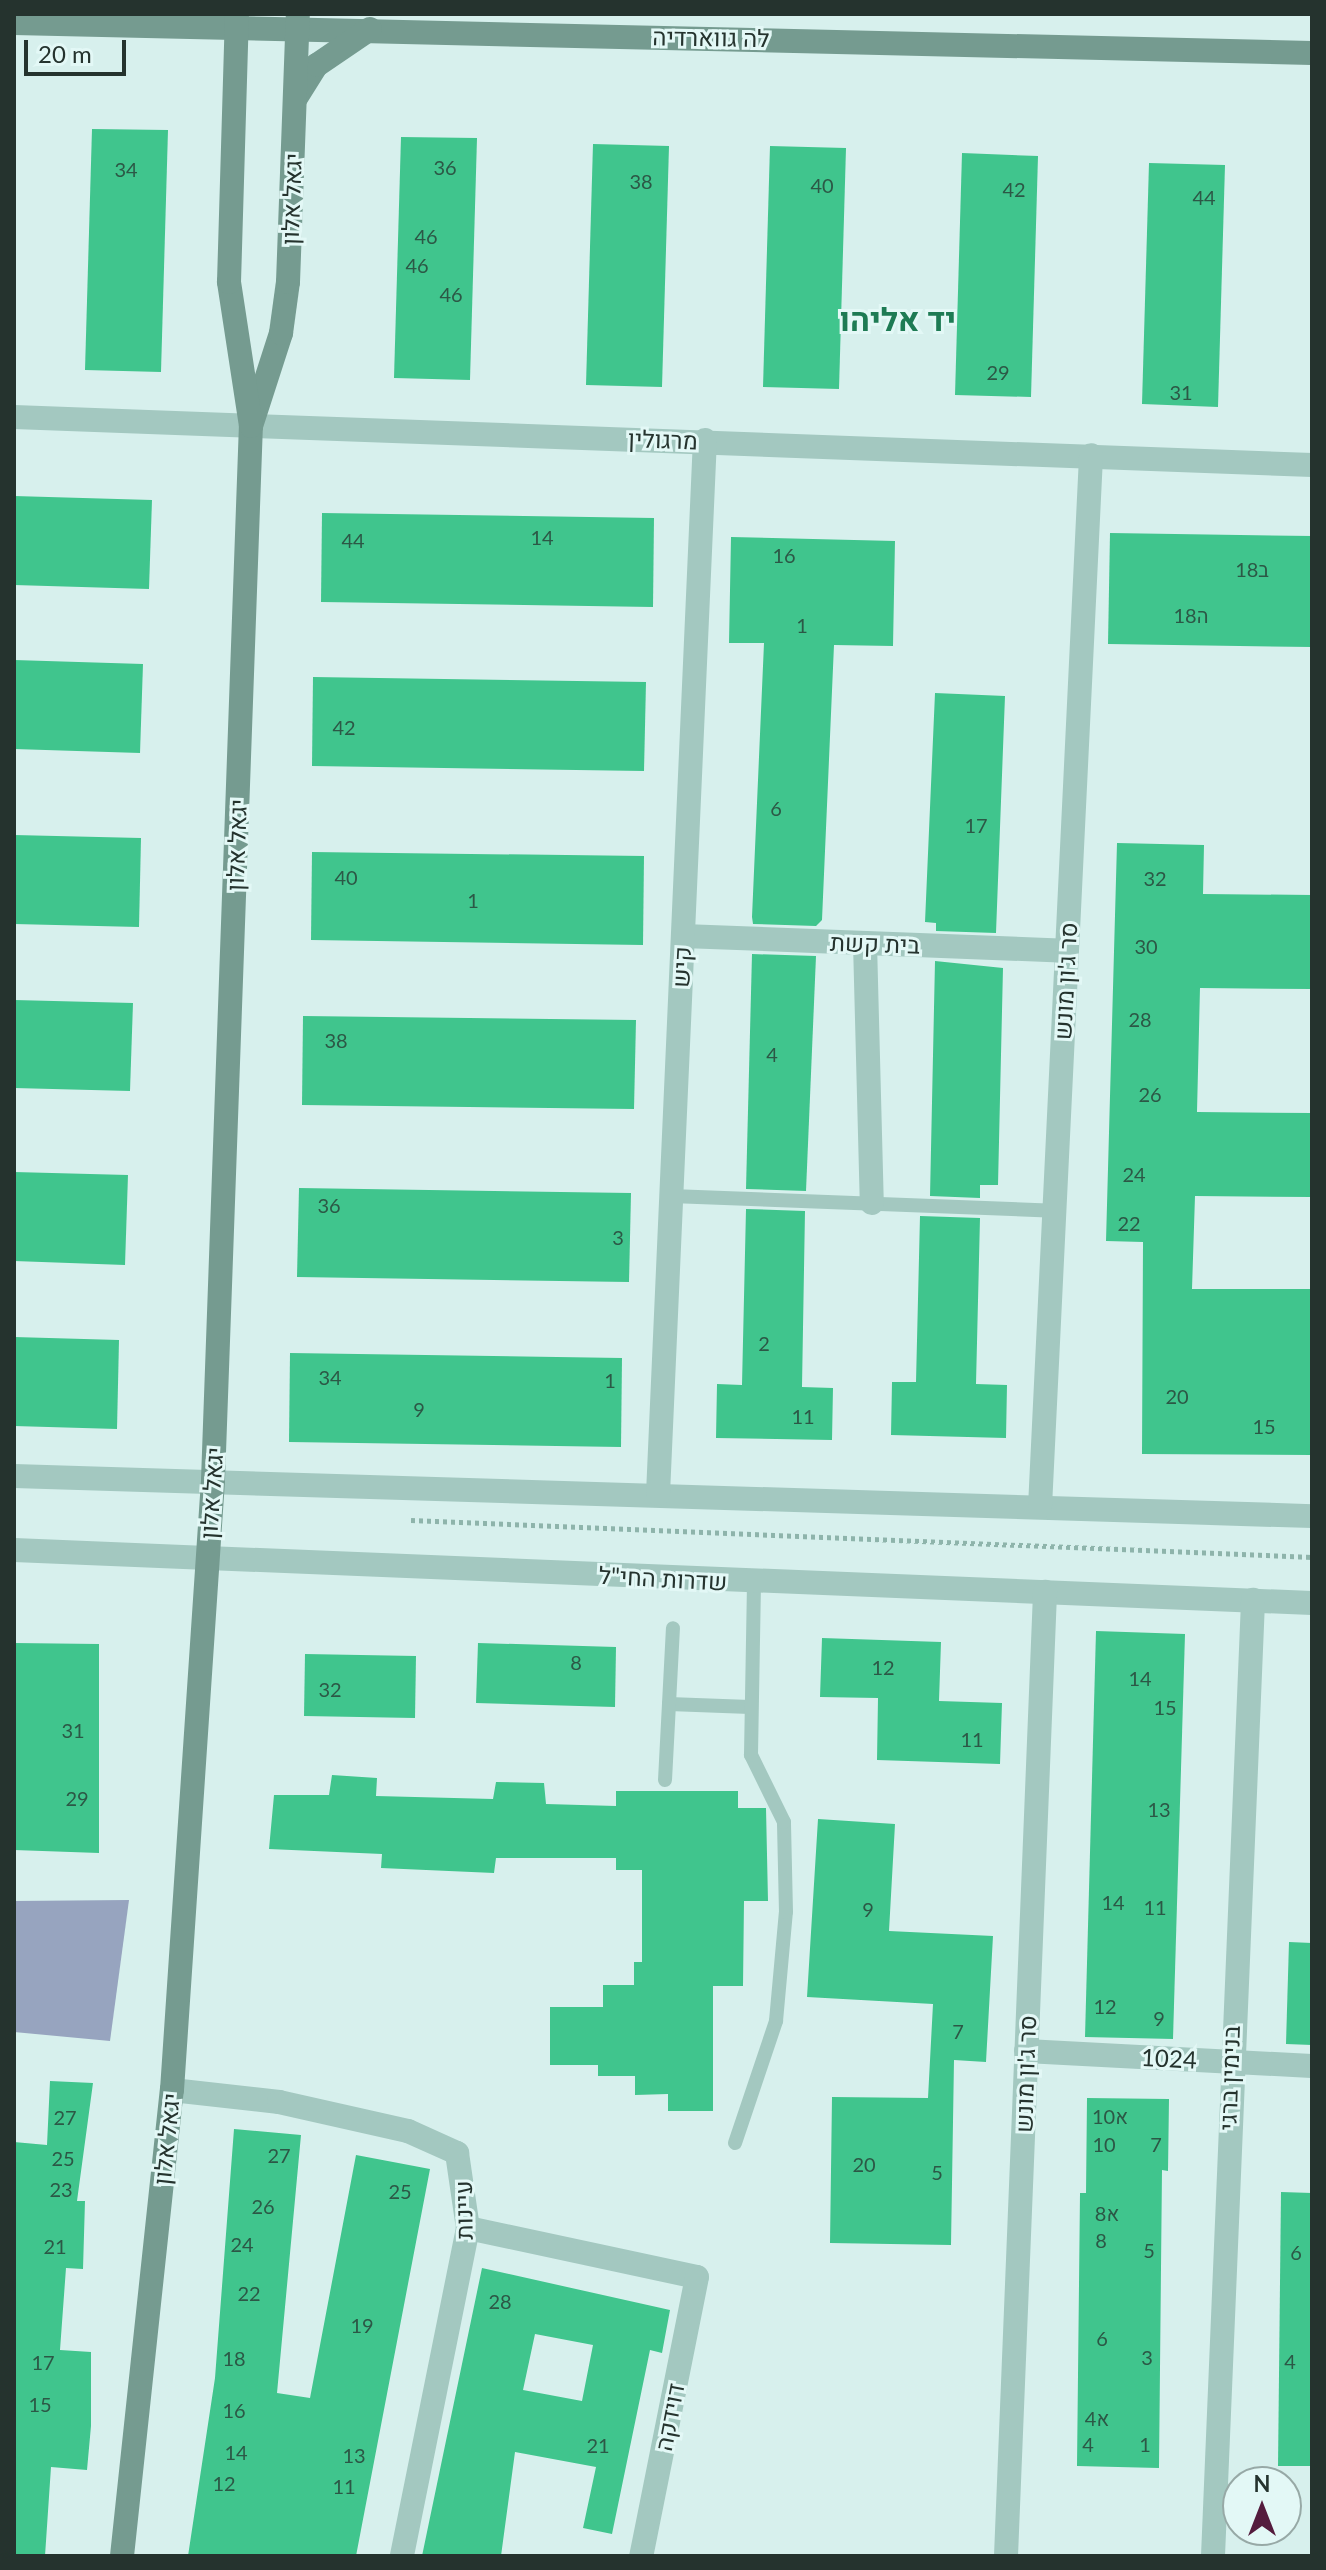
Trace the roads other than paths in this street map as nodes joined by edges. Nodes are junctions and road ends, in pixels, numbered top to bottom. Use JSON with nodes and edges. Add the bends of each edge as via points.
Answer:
{"nodes":[{"id":1,"x":351,"y":14,"type":"edge"},
{"id":2,"x":163,"y":19,"type":"edge"},
{"id":3,"x":236,"y":20,"type":"edge"},
{"id":4,"x":298,"y":20,"type":"edge"},
{"id":5,"x":14,"y":23,"type":"edge"},
{"id":6,"x":371,"y":28,"type":"junction"},
{"id":7,"x":1312,"y":53,"type":"edge"},
{"id":8,"x":295,"y":100,"type":"junction"},
{"id":9,"x":14,"y":417,"type":"edge"},
{"id":10,"x":251,"y":426,"type":"junction"},
{"id":11,"x":705,"y":440,"type":"junction"},
{"id":12,"x":1091,"y":455,"type":"junction"},
{"id":13,"x":1312,"y":465,"type":"edge"},
{"id":14,"x":683,"y":936,"type":"junction"},
{"id":15,"x":865,"y":943,"type":"junction"},
{"id":16,"x":1066,"y":951,"type":"junction"},
{"id":17,"x":671,"y":1196,"type":"junction"},
{"id":18,"x":872,"y":1203,"type":"junction"},
{"id":19,"x":1054,"y":1211,"type":"junction"},
{"id":20,"x":14,"y":1476,"type":"edge"},
{"id":21,"x":213,"y":1480,"type":"junction"},
{"id":22,"x":658,"y":1494,"type":"junction"},
{"id":23,"x":1040,"y":1507,"type":"junction"},
{"id":24,"x":1312,"y":1516,"type":"edge"},
{"id":25,"x":14,"y":1550,"type":"edge"},
{"id":26,"x":207,"y":1558,"type":"junction"},
{"id":27,"x":754,"y":1582,"type":"junction"},
{"id":28,"x":1045,"y":1592,"type":"junction"},
{"id":29,"x":1253,"y":1600,"type":"junction"},
{"id":30,"x":1312,"y":1603,"type":"edge"},
{"id":31,"x":673,"y":1628,"type":"dead end"},
{"id":32,"x":669,"y":1704,"type":"junction"},
{"id":33,"x":750,"y":1707,"type":"junction"},
{"id":34,"x":665,"y":1780,"type":"dead end"},
{"id":35,"x":1026,"y":2051,"type":"junction"},
{"id":36,"x":1229,"y":2061,"type":"junction"},
{"id":37,"x":1312,"y":2066,"type":"edge"},
{"id":38,"x":172,"y":2090,"type":"junction"},
{"id":39,"x":735,"y":2143,"type":"dead end"},
{"id":40,"x":468,"y":2228,"type":"junction"},
{"id":41,"x":122,"y":2556,"type":"edge"},
{"id":42,"x":402,"y":2556,"type":"edge"},
{"id":43,"x":641,"y":2556,"type":"edge"},
{"id":44,"x":1006,"y":2556,"type":"edge"},
{"id":45,"x":1213,"y":2556,"type":"edge"}],
"edges":[{"from":1,"to":6,"type":"street"},
{"from":2,"to":3,"type":"street","name":"לה גווארדיה"},
{"from":2,"to":5,"type":"street","name":"לה גווארדיה"},
{"from":3,"to":4,"type":"street","name":"לה גווארדיה"},
{"from":3,"to":10,"type":"street","name":"יגאל אלון","via":[[229,282]]},
{"from":4,"to":6,"type":"street","name":"לה גווארדיה"},
{"from":4,"to":8,"type":"street","name":"יגאל אלון"},
{"from":6,"to":7,"type":"street","name":"לה גווארדיה"},
{"from":6,"to":8,"type":"street","via":[[317,65]]},
{"from":8,"to":10,"type":"street","name":"יגאל אלון","via":[[288,282],[270,377]]},
{"from":9,"to":10,"type":"street","name":"מרגולין"},
{"from":10,"to":11,"type":"street","name":"מרגולין"},
{"from":10,"to":21,"type":"street","name":"יגאל אלון"},
{"from":11,"to":12,"type":"street","name":"מרגולין"},
{"from":11,"to":14,"type":"street","name":"קיש"},
{"from":12,"to":13,"type":"street","name":"מרגולין"},
{"from":12,"to":16,"type":"street","name":"סר ג'ון מונש"},
{"from":14,"to":15,"type":"street","name":"בית קשת"},
{"from":14,"to":17,"type":"street","name":"קיש"},
{"from":15,"to":16,"type":"street","name":"בית קשת"},
{"from":15,"to":18,"type":"street"},
{"from":16,"to":19,"type":"street","name":"סר ג'ון מונש"},
{"from":17,"to":18,"type":"lane"},
{"from":17,"to":22,"type":"street","name":"קיש"},
{"from":18,"to":19,"type":"lane"},
{"from":19,"to":23,"type":"street","name":"סר ג'ון מונש"},
{"from":20,"to":21,"type":"street"},
{"from":21,"to":22,"type":"street"},
{"from":21,"to":26,"type":"street","name":"יגאל אלון"},
{"from":22,"to":23,"type":"street"},
{"from":23,"to":24,"type":"street"},
{"from":25,"to":26,"type":"street","name":"שדרות החי\"ל"},
{"from":26,"to":27,"type":"street","name":"שדרות החי\"ל"},
{"from":26,"to":38,"type":"street","name":"יגאל אלון"},
{"from":27,"to":28,"type":"street","name":"שדרות החי\"ל"},
{"from":27,"to":33,"type":"lane"},
{"from":28,"to":29,"type":"street","name":"שדרות החי\"ל"},
{"from":28,"to":35,"type":"street","name":"סר ג'ון מונש"},
{"from":29,"to":30,"type":"street","name":"שדרות החי\"ל"},
{"from":29,"to":36,"type":"street","name":"בנימין ברגי"},
{"from":31,"to":32,"type":"lane"},
{"from":32,"to":33,"type":"lane"},
{"from":32,"to":34,"type":"lane"},
{"from":33,"to":39,"type":"lane","via":[[751,1755],[784,1822],[786,1912],[776,2021]]},
{"from":35,"to":36,"type":"street","name":"1024"},
{"from":35,"to":44,"type":"street","name":"סר ג'ון מונש"},
{"from":36,"to":37,"type":"street","name":"1024"},
{"from":36,"to":45,"type":"street","name":"בנימין ברגי"},
{"from":38,"to":40,"type":"street","name":"עיינות","via":[[279,2102],[438,2142],[457,2153]]},
{"from":38,"to":41,"type":"street","name":"יגאל אלון"},
{"from":40,"to":42,"type":"street","name":"עיינות"},
{"from":40,"to":43,"type":"street","name":"דוידקה","via":[[697,2277]]}]}
